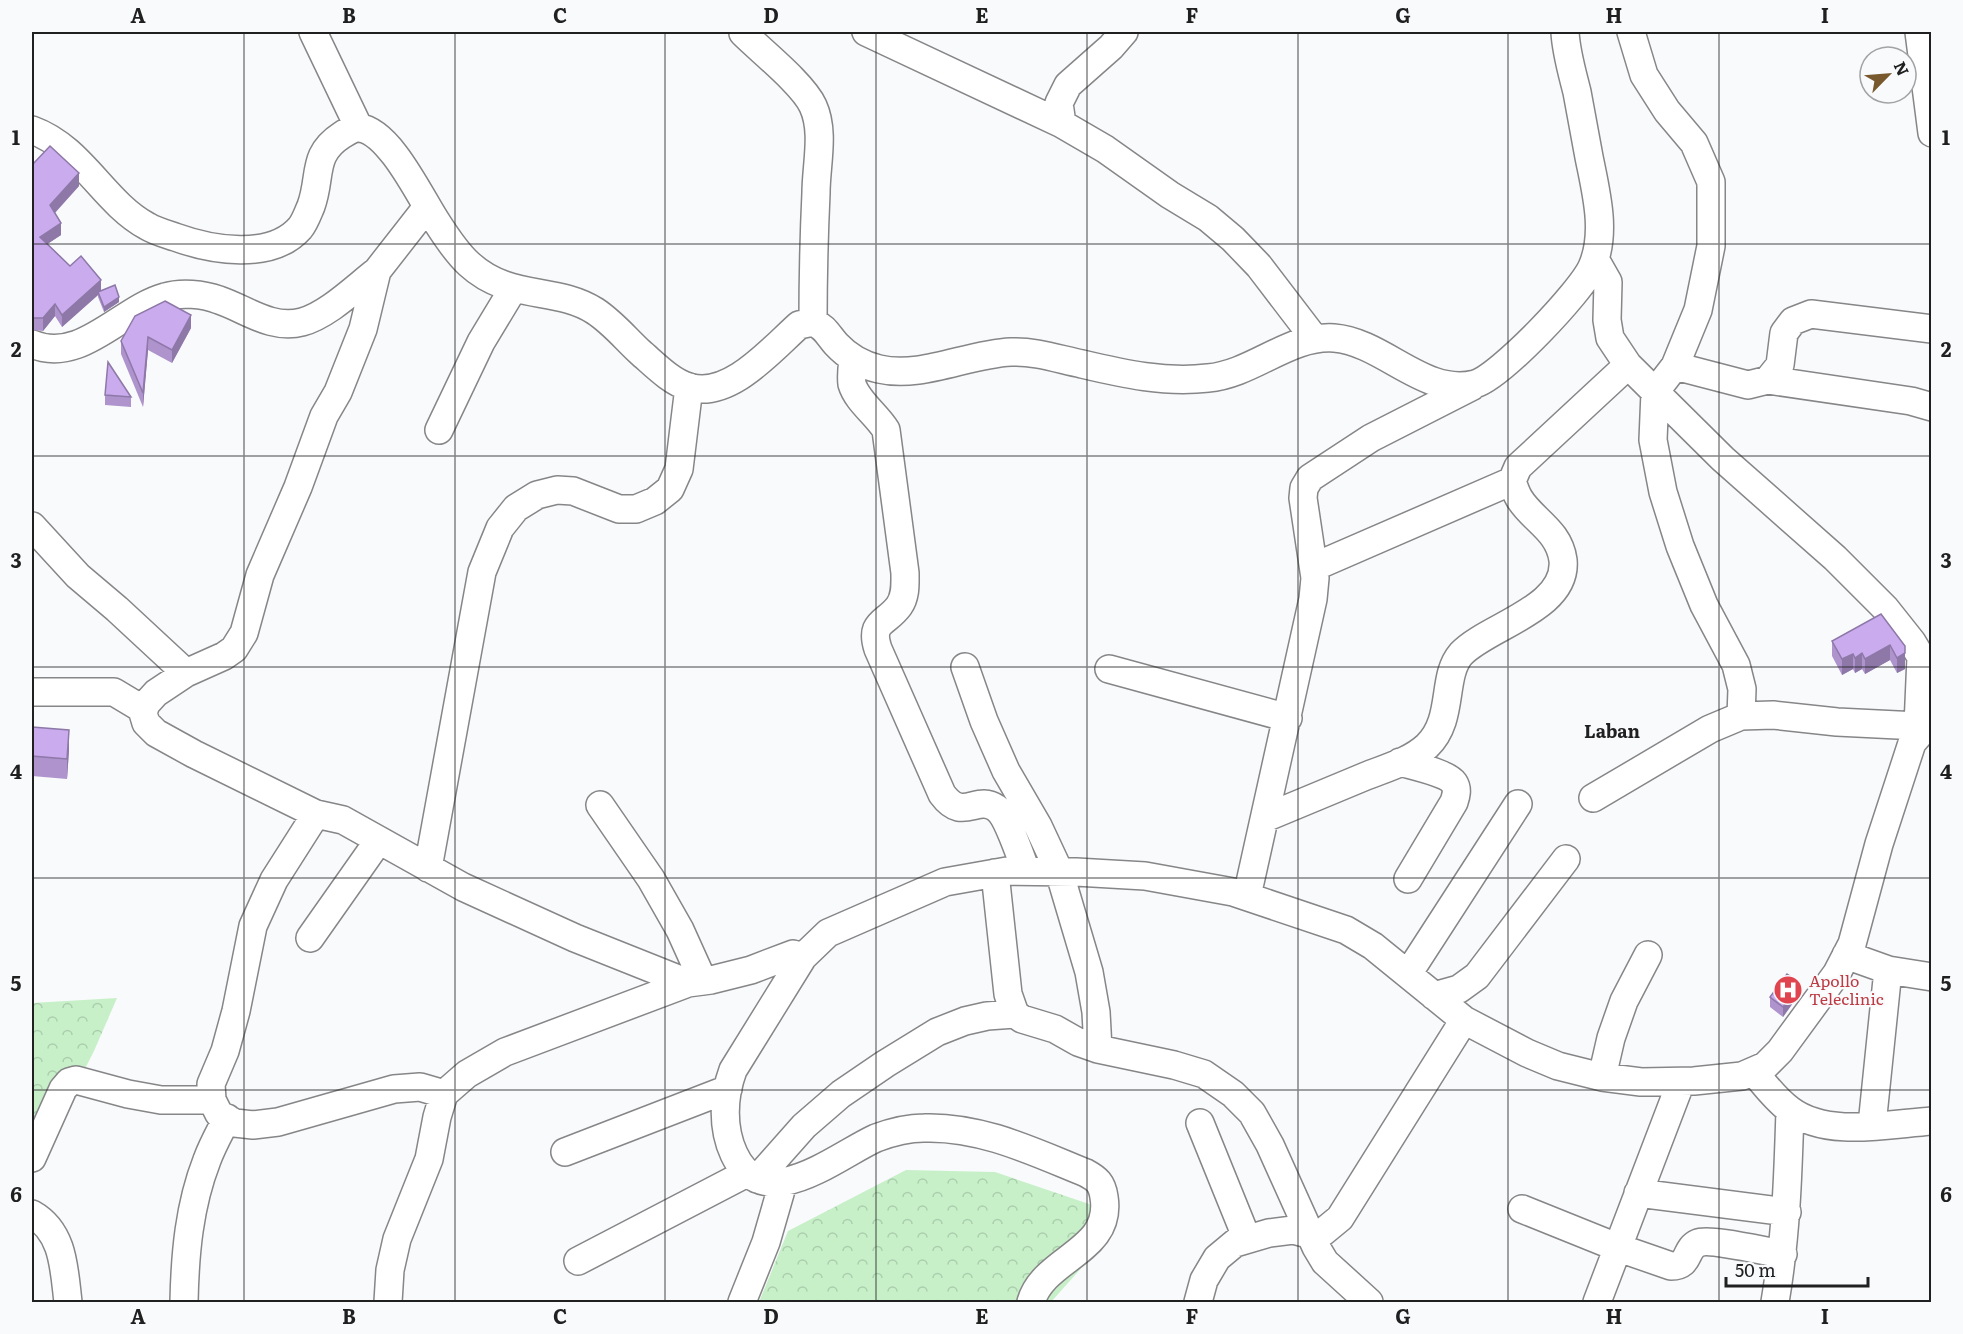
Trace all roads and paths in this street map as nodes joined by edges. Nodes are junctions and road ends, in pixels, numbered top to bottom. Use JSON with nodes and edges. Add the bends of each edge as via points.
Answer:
{"nodes":[{"id":1,"x":313,"y":32,"type":"edge"},
{"id":2,"x":866,"y":32,"type":"edge"},
{"id":3,"x":1565,"y":32,"type":"edge"},
{"id":4,"x":1631,"y":32,"type":"edge"},
{"id":5,"x":1919,"y":32,"type":"edge"},
{"id":6,"x":743,"y":33,"type":"edge"},
{"id":7,"x":1113,"y":37,"type":"edge"},
{"id":8,"x":1062,"y":124,"type":"junction"},
{"id":9,"x":359,"y":128,"type":"junction"},
{"id":10,"x":32,"y":130,"type":"edge"},
{"id":11,"x":1932,"y":133,"type":"edge"},
{"id":12,"x":427,"y":207,"type":"junction"},
{"id":13,"x":1595,"y":259,"type":"junction"},
{"id":14,"x":377,"y":271,"type":"junction"},
{"id":15,"x":513,"y":289,"type":"junction"},
{"id":16,"x":813,"y":322,"type":"junction"},
{"id":17,"x":1932,"y":329,"type":"edge"},
{"id":18,"x":1314,"y":338,"type":"junction"},
{"id":19,"x":32,"y":344,"type":"edge"},
{"id":20,"x":853,"y":360,"type":"junction"},
{"id":21,"x":1628,"y":365,"type":"junction"},
{"id":22,"x":1675,"y":366,"type":"junction"},
{"id":23,"x":1768,"y":380,"type":"junction"},
{"id":24,"x":1477,"y":383,"type":"junction"},
{"id":25,"x":689,"y":387,"type":"junction"},
{"id":26,"x":1655,"y":392,"type":"junction"},
{"id":27,"x":1932,"y":407,"type":"edge"},
{"id":28,"x":439,"y":430,"type":"dead end"},
{"id":29,"x":1512,"y":481,"type":"junction"},
{"id":30,"x":32,"y":526,"type":"edge"},
{"id":31,"x":1314,"y":567,"type":"junction"},
{"id":32,"x":1926,"y":660,"type":"edge"},
{"id":33,"x":966,"y":667,"type":"dead end"},
{"id":34,"x":1109,"y":669,"type":"dead end"},
{"id":35,"x":186,"y":673,"type":"junction"},
{"id":36,"x":32,"y":692,"type":"edge"},
{"id":37,"x":144,"y":710,"type":"junction"},
{"id":38,"x":1741,"y":716,"type":"junction"},
{"id":39,"x":1288,"y":718,"type":"junction"},
{"id":40,"x":1923,"y":728,"type":"edge"},
{"id":41,"x":1400,"y":762,"type":"junction"},
{"id":42,"x":1593,"y":798,"type":"dead end"},
{"id":43,"x":1518,"y":804,"type":"dead end"},
{"id":44,"x":600,"y":805,"type":"dead end"},
{"id":45,"x":316,"y":814,"type":"junction"},
{"id":46,"x":1265,"y":818,"type":"junction"},
{"id":47,"x":379,"y":840,"type":"junction"},
{"id":48,"x":1566,"y":859,"type":"dead end"},
{"id":49,"x":428,"y":868,"type":"junction"},
{"id":50,"x":1026,"y":871,"type":"junction"},
{"id":51,"x":1059,"y":871,"type":"junction"},
{"id":52,"x":995,"y":873,"type":"junction"},
{"id":53,"x":1408,"y":879,"type":"dead end"},
{"id":54,"x":1247,"y":896,"type":"junction"},
{"id":55,"x":309,"y":938,"type":"dead end"},
{"id":56,"x":1648,"y":955,"type":"dead end"},
{"id":57,"x":1846,"y":955,"type":"junction"},
{"id":58,"x":803,"y":957,"type":"junction"},
{"id":59,"x":1888,"y":970,"type":"junction"},
{"id":60,"x":1408,"y":974,"type":"junction"},
{"id":61,"x":1932,"y":977,"type":"edge"},
{"id":62,"x":695,"y":982,"type":"junction"},
{"id":63,"x":1434,"y":996,"type":"junction"},
{"id":64,"x":1015,"y":1014,"type":"junction"},
{"id":65,"x":1464,"y":1020,"type":"junction"},
{"id":66,"x":1098,"y":1049,"type":"junction"},
{"id":67,"x":1754,"y":1072,"type":"junction"},
{"id":68,"x":1602,"y":1077,"type":"junction"},
{"id":69,"x":1681,"y":1082,"type":"junction"},
{"id":70,"x":728,"y":1089,"type":"junction"},
{"id":71,"x":444,"y":1094,"type":"junction"},
{"id":72,"x":219,"y":1109,"type":"junction"},
{"id":73,"x":1790,"y":1110,"type":"junction"},
{"id":74,"x":1932,"y":1121,"type":"edge"},
{"id":75,"x":1200,"y":1123,"type":"dead end"},
{"id":76,"x":1872,"y":1125,"type":"junction"},
{"id":77,"x":565,"y":1152,"type":"dead end"},
{"id":78,"x":32,"y":1158,"type":"edge"},
{"id":79,"x":762,"y":1178,"type":"junction"},
{"id":80,"x":1638,"y":1193,"type":"junction"},
{"id":81,"x":1522,"y":1209,"type":"dead end"},
{"id":82,"x":1787,"y":1212,"type":"junction"},
{"id":83,"x":32,"y":1214,"type":"edge"},
{"id":84,"x":1308,"y":1234,"type":"junction"},
{"id":85,"x":1247,"y":1239,"type":"junction"},
{"id":86,"x":1619,"y":1248,"type":"junction"},
{"id":87,"x":1783,"y":1254,"type":"junction"},
{"id":88,"x":578,"y":1261,"type":"dead end"},
{"id":89,"x":68,"y":1302,"type":"edge"},
{"id":90,"x":184,"y":1302,"type":"edge"},
{"id":91,"x":388,"y":1302,"type":"edge"},
{"id":92,"x":742,"y":1302,"type":"edge"},
{"id":93,"x":1031,"y":1302,"type":"edge"},
{"id":94,"x":1198,"y":1302,"type":"edge"},
{"id":95,"x":1369,"y":1302,"type":"edge"},
{"id":96,"x":1597,"y":1302,"type":"edge"},
{"id":97,"x":1775,"y":1302,"type":"edge"}],
"edges":[{"from":1,"to":9,"type":"street"},
{"from":2,"to":8,"type":"street"},
{"from":3,"to":13,"type":"street","via":[[1596,193],[1599,233]]},
{"from":4,"to":22,"type":"street","via":[[1644,75],[1694,143],[1711,182],[1709,257],[1698,310]]},
{"from":5,"to":11,"type":"street"},
{"from":6,"to":16,"type":"street","via":[[801,89],[818,119]]},
{"from":7,"to":8,"type":"street","via":[[1068,85],[1059,103]]},
{"from":8,"to":18,"type":"street","via":[[1217,225],[1259,266]]},
{"from":9,"to":10,"type":"street","via":[[334,141],[320,158],[315,194],[299,229],[273,245],[241,251],[193,243],[148,227],[124,210],[72,154]]},
{"from":9,"to":12,"type":"street","via":[[375,134],[391,151]]},
{"from":12,"to":14,"type":"street"},
{"from":12,"to":15,"type":"street","via":[[469,264]]},
{"from":13,"to":21,"type":"street","via":[[1608,282],[1610,338]]},
{"from":13,"to":24,"type":"street","via":[[1583,283],[1549,321],[1497,371]]},
{"from":14,"to":19,"type":"street","via":[[320,314],[300,322],[277,323],[218,299],[189,294],[165,297],[143,306],[72,346],[61,349]]},
{"from":14,"to":35,"type":"street","via":[[363,329],[260,575],[244,633],[224,656]]},
{"from":15,"to":25,"type":"street","via":[[580,303]]},
{"from":15,"to":28,"type":"street","via":[[481,342]]},
{"from":16,"to":20,"type":"street","via":[[825,329]]},
{"from":16,"to":25,"type":"street","via":[[799,326],[735,380],[712,388]]},
{"from":17,"to":23,"type":"street","via":[[1811,314],[1794,321],[1784,333],[1780,365]]},
{"from":18,"to":20,"type":"street","via":[[1232,373],[1190,380],[1158,379],[1037,353],[1012,352],[898,372]]},
{"from":18,"to":24,"type":"street","via":[[1337,338],[1357,344],[1451,387]]},
{"from":20,"to":50,"type":"street","via":[[852,382],[856,392],[886,430],[905,573],[904,596],[899,606],[875,630],[878,649],[942,794],[958,808],[988,804],[997,808]]},
{"from":21,"to":26,"type":"street"},
{"from":21,"to":29,"type":"street","via":[[1518,467]]},
{"from":22,"to":23,"type":"street","via":[[1748,385]]},
{"from":22,"to":26,"type":"street"},
{"from":23,"to":27,"type":"street"},
{"from":24,"to":31,"type":"street","via":[[1403,421],[1310,478],[1304,488],[1304,511]]},
{"from":25,"to":49,"type":"street","via":[[679,469],[670,489],[655,501],[636,509],[619,509],[573,491],[557,490],[537,495],[516,507],[500,528],[482,572]]},
{"from":26,"to":32,"type":"street","via":[[1723,459],[1835,558],[1885,608]]},
{"from":26,"to":38,"type":"street","via":[[1653,440],[1663,492],[1704,605],[1736,665],[1742,688]]},
{"from":29,"to":31,"type":"street"},
{"from":29,"to":41,"type":"street","via":[[1519,499],[1555,538],[1563,561],[1558,584],[1539,606],[1476,642],[1461,655],[1452,671],[1441,727],[1426,746]]},
{"from":30,"to":35,"type":"street","via":[[78,576]]},
{"from":31,"to":39,"type":"street","via":[[1313,599]]},
{"from":32,"to":40,"type":"street"},
{"from":33,"to":51,"type":"street","via":[[1006,771]]},
{"from":34,"to":39,"type":"street"},
{"from":35,"to":37,"type":"street","via":[[156,693]]},
{"from":36,"to":37,"type":"street","via":[[114,692]]},
{"from":37,"to":45,"type":"street","via":[[146,723],[156,733]]},
{"from":38,"to":40,"type":"street","via":[[1773,715]]},
{"from":38,"to":42,"type":"street","via":[[1710,729]]},
{"from":39,"to":46,"type":"street"},
{"from":40,"to":57,"type":"street","via":[[1908,753]]},
{"from":41,"to":46,"type":"street"},
{"from":41,"to":53,"type":"street","via":[[1446,777],[1454,784],[1456,793]]},
{"from":43,"to":60,"type":"street"},
{"from":44,"to":62,"type":"street","via":[[651,879],[680,930]]},
{"from":45,"to":47,"type":"street","via":[[343,820]]},
{"from":45,"to":72,"type":"street","via":[[274,880],[253,926],[236,1011],[211,1084]]},
{"from":46,"to":54,"type":"street"},
{"from":47,"to":49,"type":"street"},
{"from":47,"to":55,"type":"street"},
{"from":48,"to":63,"type":"street","via":[[1477,976],[1459,989]]},
{"from":49,"to":62,"type":"street","via":[[575,938]]},
{"from":50,"to":51,"type":"street"},
{"from":50,"to":52,"type":"street"},
{"from":51,"to":54,"type":"street","via":[[1145,876]]},
{"from":51,"to":66,"type":"street","via":[[1089,972]]},
{"from":52,"to":58,"type":"street","via":[[945,882],[861,917],[828,933]]},
{"from":52,"to":64,"type":"street","via":[[1008,994]]},
{"from":54,"to":60,"type":"street","via":[[1346,930]]},
{"from":56,"to":68,"type":"street","via":[[1624,1001]]},
{"from":57,"to":59,"type":"street"},
{"from":57,"to":67,"type":"street","via":[[1794,1035],[1773,1059]]},
{"from":58,"to":62,"type":"street","via":[[793,954],[751,970]]},
{"from":58,"to":70,"type":"street","via":[[742,1053]]},
{"from":59,"to":61,"type":"street"},
{"from":59,"to":76,"type":"street"},
{"from":60,"to":63,"type":"street"},
{"from":62,"to":71,"type":"street","via":[[505,1052],[467,1074]]},
{"from":63,"to":65,"type":"street"},
{"from":64,"to":66,"type":"street"},
{"from":64,"to":79,"type":"street","via":[[965,1021],[937,1032],[885,1064],[804,1126]]},
{"from":65,"to":68,"type":"street","via":[[1537,1058]]},
{"from":65,"to":84,"type":"street","via":[[1340,1218],[1323,1232]]},
{"from":66,"to":84,"type":"street","via":[[1204,1074],[1233,1094],[1252,1113],[1270,1145]]},
{"from":67,"to":69,"type":"street"},
{"from":67,"to":73,"type":"street"},
{"from":68,"to":69,"type":"street"},
{"from":69,"to":80,"type":"street"},
{"from":70,"to":77,"type":"street"},
{"from":70,"to":79,"type":"street","via":[[728,1137],[738,1162]]},
{"from":71,"to":72,"type":"street","via":[[420,1087],[393,1089],[278,1122],[253,1125],[235,1123]]},
{"from":71,"to":91,"type":"street","via":[[429,1158],[397,1239]]},
{"from":72,"to":78,"type":"street","via":[[128,1094],[76,1080],[63,1089]]},
{"from":72,"to":90,"type":"street","via":[[195,1195],[185,1255]]},
{"from":73,"to":76,"type":"street","via":[[1816,1124]]},
{"from":73,"to":82,"type":"street"},
{"from":74,"to":76,"type":"street"},
{"from":75,"to":85,"type":"street"},
{"from":79,"to":88,"type":"street"},
{"from":79,"to":92,"type":"street","via":[[766,1242]]},
{"from":79,"to":93,"type":"street","via":[[817,1170],[890,1133],[926,1128],[976,1132],[1086,1173],[1103,1187],[1105,1217],[1100,1231],[1045,1278]]},
{"from":80,"to":82,"type":"street"},
{"from":80,"to":86,"type":"street"},
{"from":81,"to":86,"type":"street"},
{"from":82,"to":87,"type":"street"},
{"from":83,"to":89,"type":"street","via":[[53,1233],[62,1257]]},
{"from":84,"to":85,"type":"street","via":[[1293,1230]]},
{"from":84,"to":95,"type":"street","via":[[1325,1262]]},
{"from":85,"to":94,"type":"street","via":[[1235,1243],[1217,1258],[1204,1280]]},
{"from":86,"to":87,"type":"street","via":[[1671,1266],[1684,1262],[1692,1248],[1705,1241]]},
{"from":86,"to":96,"type":"street"},
{"from":87,"to":97,"type":"street"}]}
